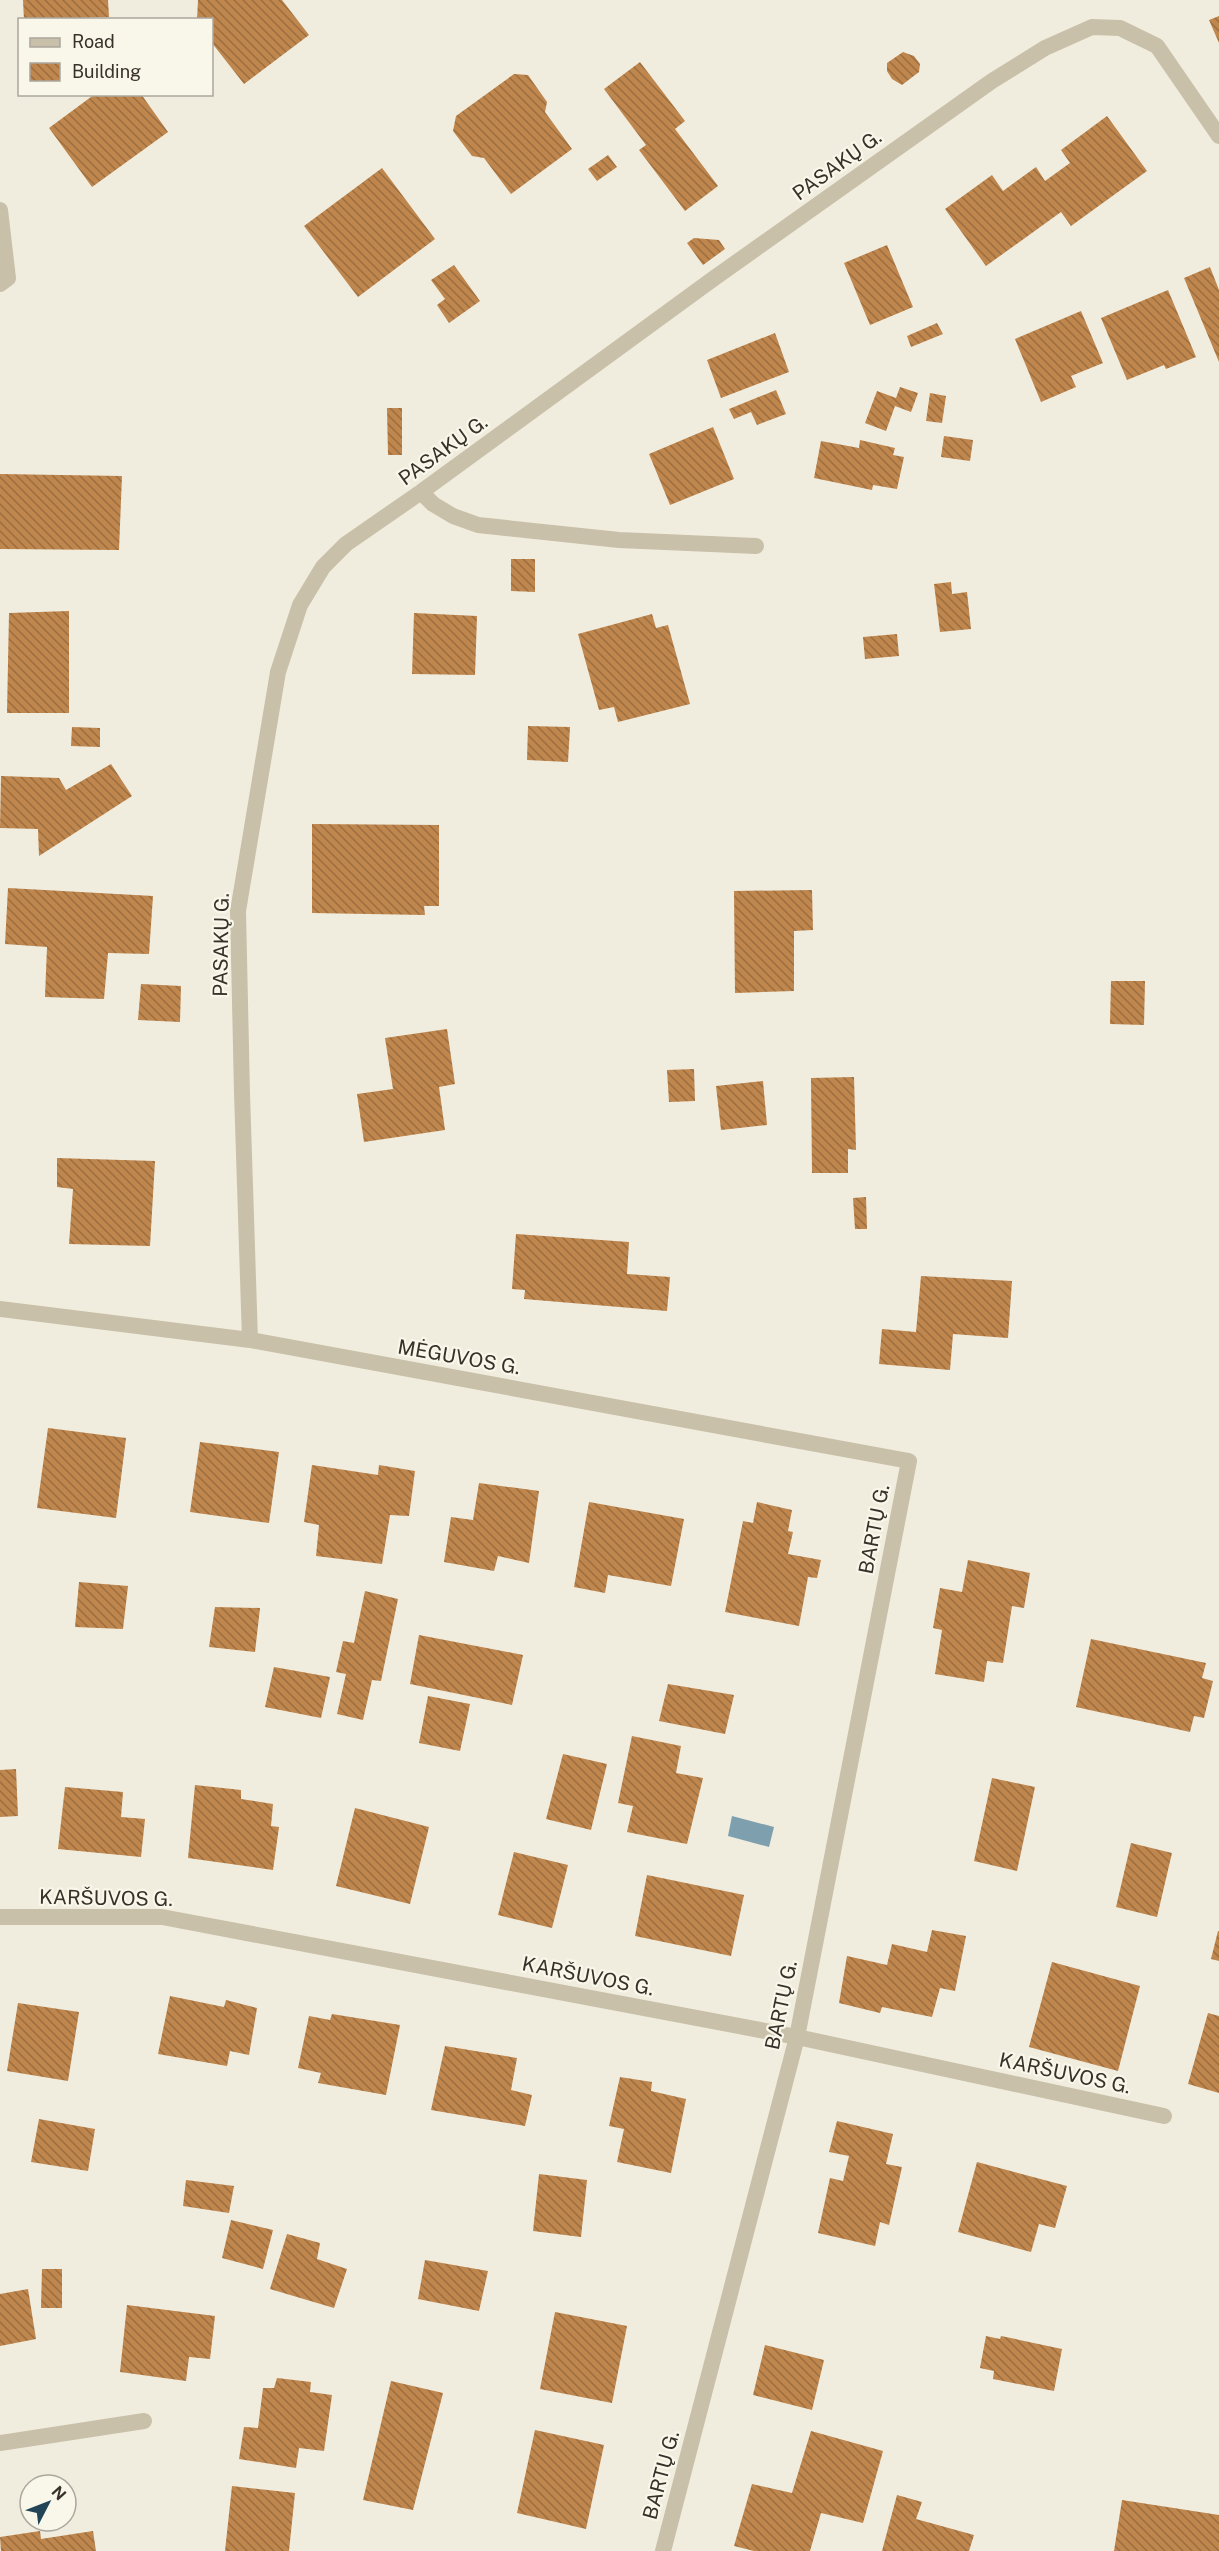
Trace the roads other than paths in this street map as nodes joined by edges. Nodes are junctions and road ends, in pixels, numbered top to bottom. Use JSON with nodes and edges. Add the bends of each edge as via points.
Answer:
{"nodes":[{"id":1,"x":1219,"y":136,"type":"edge"},
{"id":2,"x":0,"y":210,"type":"edge"},
{"id":3,"x":0,"y":284,"type":"edge"},
{"id":4,"x":421,"y":492,"type":"junction"},
{"id":5,"x":756,"y":546,"type":"dead end"},
{"id":6,"x":0,"y":1309,"type":"edge"},
{"id":7,"x":250,"y":1340,"type":"junction"},
{"id":8,"x":909,"y":1461,"type":"joint"},
{"id":9,"x":0,"y":1917,"type":"edge"},
{"id":10,"x":796,"y":2037,"type":"junction"},
{"id":11,"x":1164,"y":2116,"type":"dead end"},
{"id":12,"x":144,"y":2421,"type":"dead end"},
{"id":13,"x":0,"y":2443,"type":"edge"},
{"id":14,"x":663,"y":2551,"type":"edge"}],
"edges":[{"from":1,"to":4,"type":"street","name":"PASAKŲ G.","via":[[1157,46],[1119,28],[1092,27],[1054,44],[992,81]]},
{"from":2,"to":3,"type":"street","via":[[8,278]]},
{"from":4,"to":5,"type":"street","via":[[453,516],[478,525],[619,540]]},
{"from":4,"to":7,"type":"street","name":"PASAKŲ G.","via":[[346,544],[323,567],[300,605],[278,672],[238,911]]},
{"from":6,"to":7,"type":"street","name":"MĖGUVOS G."},
{"from":7,"to":8,"type":"street","name":"MĖGUVOS G."},
{"from":8,"to":10,"type":"street","name":"BARTŲ G."},
{"from":9,"to":10,"type":"street","name":"KARŠUVOS G.","via":[[162,1917]]},
{"from":10,"to":11,"type":"street","name":"KARŠUVOS G."},
{"from":10,"to":14,"type":"street","name":"BARTŲ G."},
{"from":12,"to":13,"type":"street"}]}
